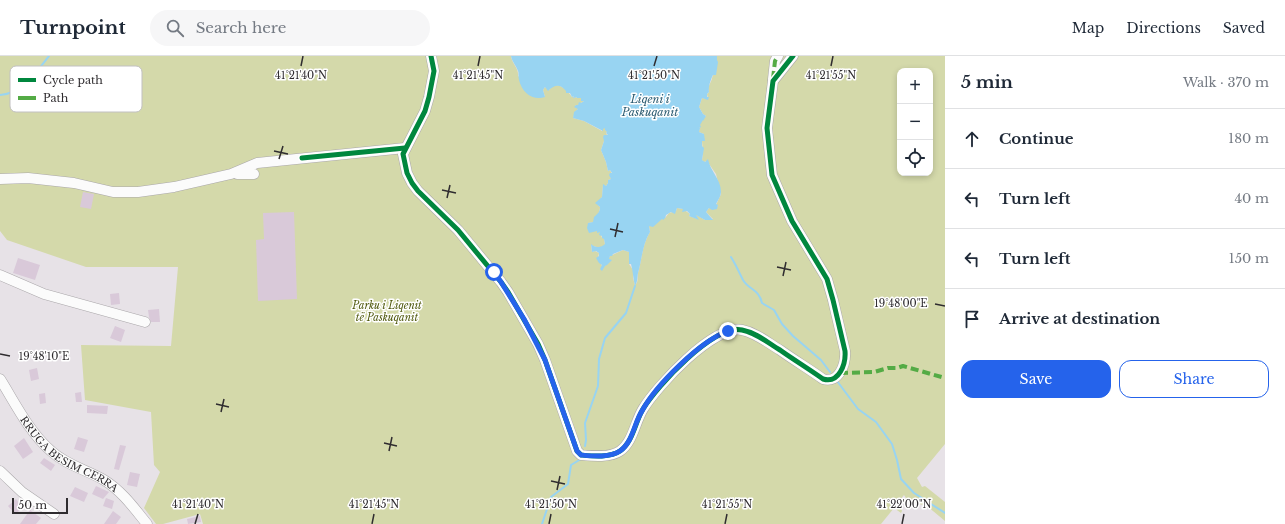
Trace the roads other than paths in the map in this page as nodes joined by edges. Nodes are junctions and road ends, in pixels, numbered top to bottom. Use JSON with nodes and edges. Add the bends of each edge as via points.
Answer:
{"nodes":[{"id":1,"x":431,"y":56,"type":"edge"},
{"id":2,"x":778,"y":56,"type":"edge"},
{"id":3,"x":793,"y":56,"type":"edge"},
{"id":4,"x":773,"y":81,"type":"junction"},
{"id":5,"x":405,"y":148,"type":"junction"},
{"id":6,"x":231,"y":174,"type":"junction"},
{"id":7,"x":254,"y":174,"type":"dead end"},
{"id":8,"x":0,"y":179,"type":"edge"},
{"id":9,"x":0,"y":275,"type":"edge"},
{"id":10,"x":145,"y":322,"type":"dead end"},
{"id":11,"x":0,"y":379,"type":"edge"},
{"id":12,"x":0,"y":471,"type":"edge"},
{"id":13,"x":54,"y":514,"type":"dead end"},
{"id":14,"x":146,"y":524,"type":"edge"}],
"edges":[{"from":1,"to":5,"type":"street","via":[[434,71],[430,97]]},
{"from":2,"to":4,"type":"street"},
{"from":3,"to":4,"type":"street"},
{"from":4,"to":5,"type":"street","via":[[767,128],[772,175],[792,221],[827,279],[845,351],[844,364],[838,376],[826,380],[756,335],[736,330],[720,334],[665,380],[642,409],[630,439],[620,451],[613,454],[590,456],[581,455],[577,451],[545,360],[524,319],[494,272],[412,183],[404,161]]},
{"from":5,"to":6,"type":"street","via":[[257,163]]},
{"from":6,"to":7,"type":"street"},
{"from":6,"to":8,"type":"street","via":[[174,187],[126,193],[74,183],[28,178]]},
{"from":9,"to":10,"type":"street","via":[[44,294]]},
{"from":11,"to":14,"type":"street","name":"RRUGA BESIM CERRA","via":[[32,430],[52,452],[115,488],[126,497]]},
{"from":12,"to":13,"type":"street","via":[[22,492]]}]}
